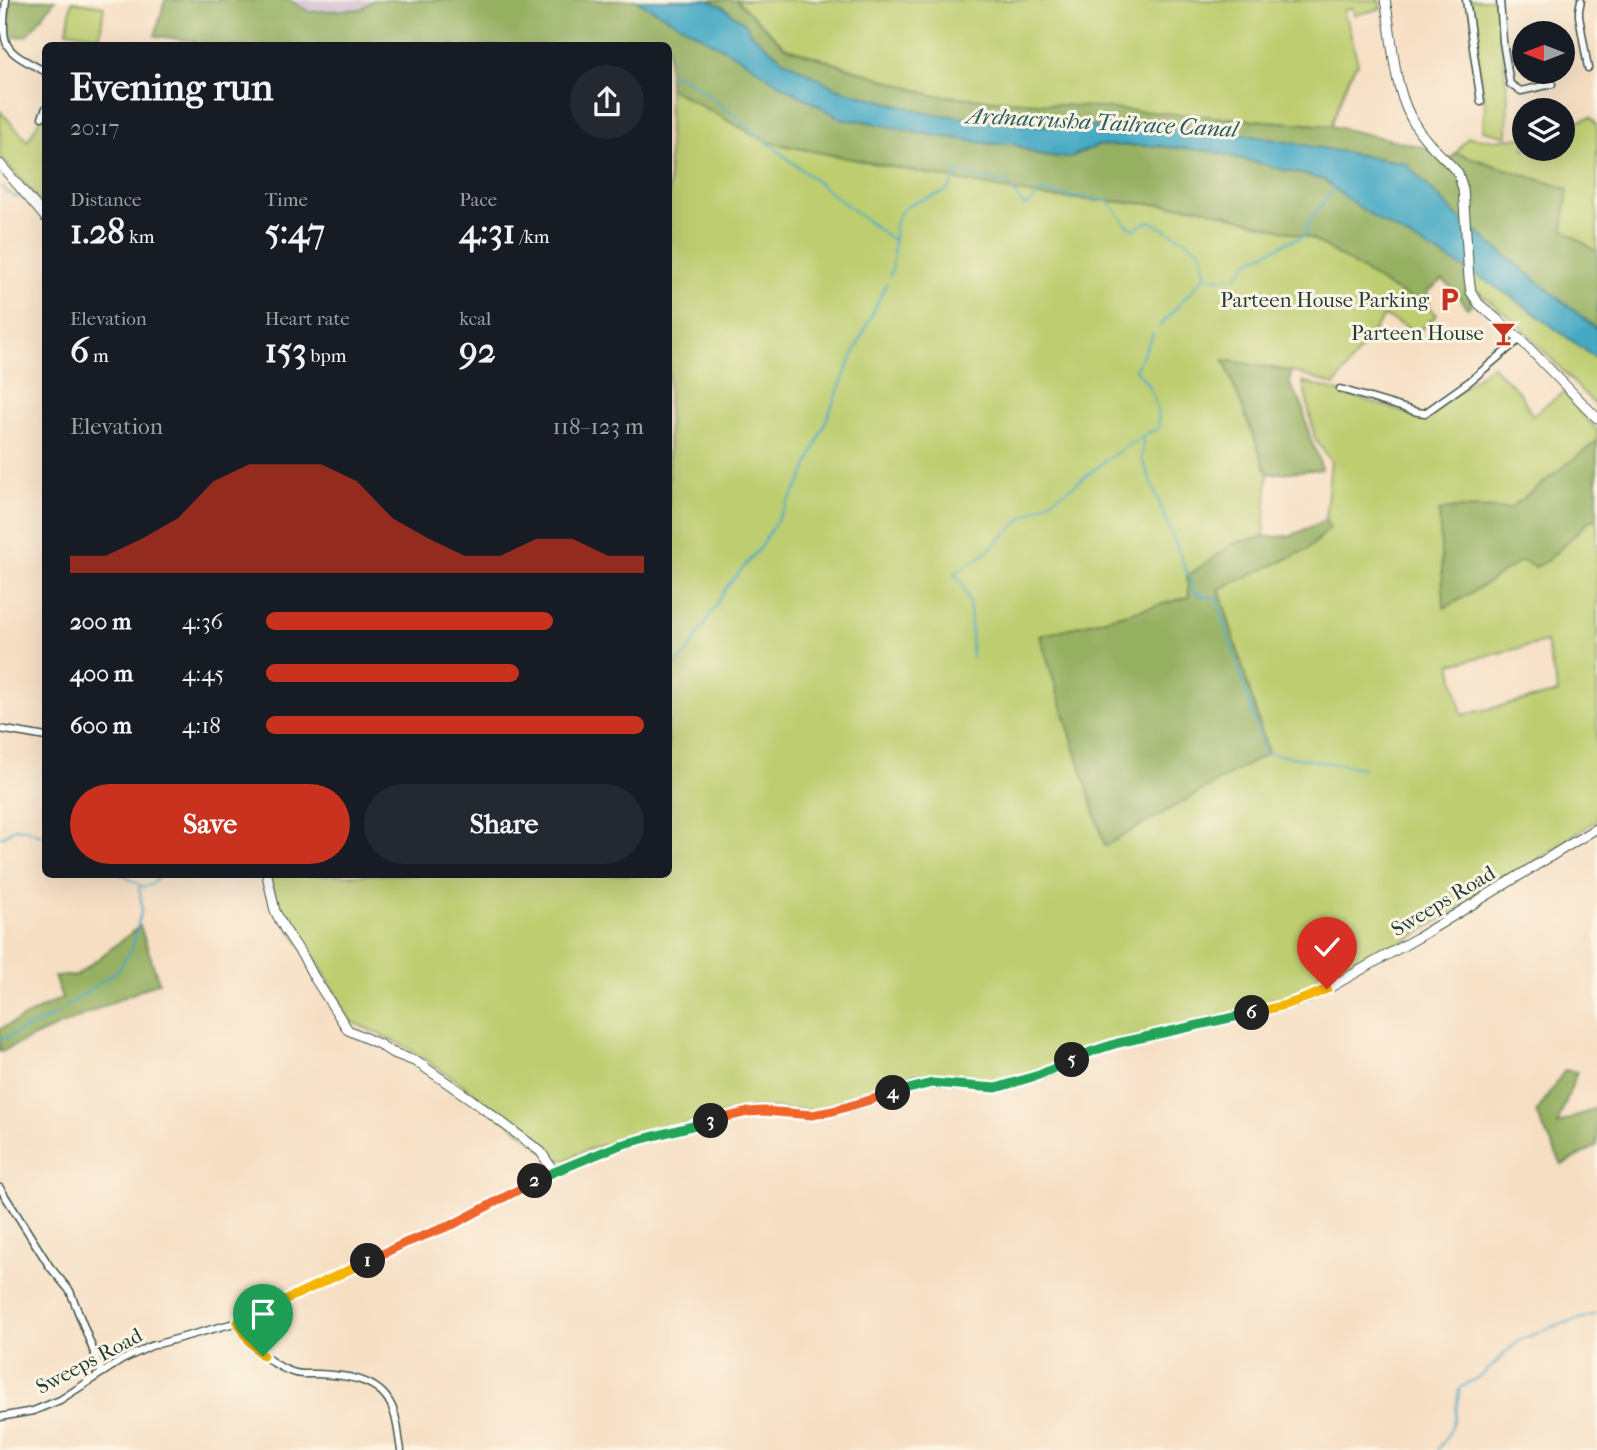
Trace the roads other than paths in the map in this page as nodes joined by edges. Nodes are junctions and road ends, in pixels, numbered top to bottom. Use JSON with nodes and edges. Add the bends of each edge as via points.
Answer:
{"nodes":[{"id":1,"x":6,"y":0,"type":"edge"},
{"id":2,"x":1385,"y":0,"type":"edge"},
{"id":3,"x":1466,"y":0,"type":"edge"},
{"id":4,"x":1500,"y":0,"type":"edge"},
{"id":5,"x":1581,"y":0,"type":"edge"},
{"id":6,"x":1588,"y":68,"type":"dead end"},
{"id":7,"x":42,"y":70,"type":"edge"},
{"id":8,"x":1552,"y":85,"type":"dead end"},
{"id":9,"x":1481,"y":102,"type":"dead end"},
{"id":10,"x":0,"y":164,"type":"edge"},
{"id":11,"x":42,"y":213,"type":"edge"},
{"id":12,"x":1520,"y":339,"type":"junction"},
{"id":13,"x":1340,"y":389,"type":"dead end"},
{"id":14,"x":1597,"y":418,"type":"edge"},
{"id":15,"x":0,"y":729,"type":"edge"},
{"id":16,"x":42,"y":736,"type":"edge"},
{"id":17,"x":1597,"y":828,"type":"edge"},
{"id":18,"x":268,"y":878,"type":"edge"},
{"id":19,"x":554,"y":1172,"type":"junction"},
{"id":20,"x":0,"y":1188,"type":"edge"},
{"id":21,"x":238,"y":1322,"type":"junction"},
{"id":22,"x":102,"y":1373,"type":"junction"},
{"id":23,"x":0,"y":1416,"type":"edge"},
{"id":24,"x":401,"y":1450,"type":"edge"}],
"edges":[{"from":1,"to":7,"type":"street","via":[[1,41],[8,52]]},
{"from":2,"to":12,"type":"street","via":[[1405,107],[1422,134],[1458,173],[1463,189],[1471,292]]},
{"from":3,"to":9,"type":"street"},
{"from":4,"to":8,"type":"street","via":[[1510,84],[1521,91]]},
{"from":5,"to":6,"type":"street","via":[[1578,10]]},
{"from":10,"to":11,"type":"street"},
{"from":12,"to":13,"type":"street","via":[[1425,413]]},
{"from":12,"to":14,"type":"street"},
{"from":15,"to":16,"type":"street"},
{"from":17,"to":19,"type":"street","name":"Sweeps Road","via":[[1417,938],[1308,998],[1105,1047],[996,1088],[932,1083],[812,1115],[748,1112],[620,1145]]},
{"from":18,"to":19,"type":"street","via":[[275,911],[348,1030],[417,1062],[541,1152]]},
{"from":19,"to":21,"type":"street","name":"Sweeps Road","via":[[454,1224]]},
{"from":20,"to":22,"type":"street","via":[[70,1291]]},
{"from":21,"to":22,"type":"street","name":"Sweeps Road","via":[[151,1346]]},
{"from":21,"to":24,"type":"street","via":[[263,1356],[294,1374],[370,1382],[389,1400]]},
{"from":22,"to":23,"type":"street","name":"Sweeps Road","via":[[60,1400],[33,1411]]}]}
